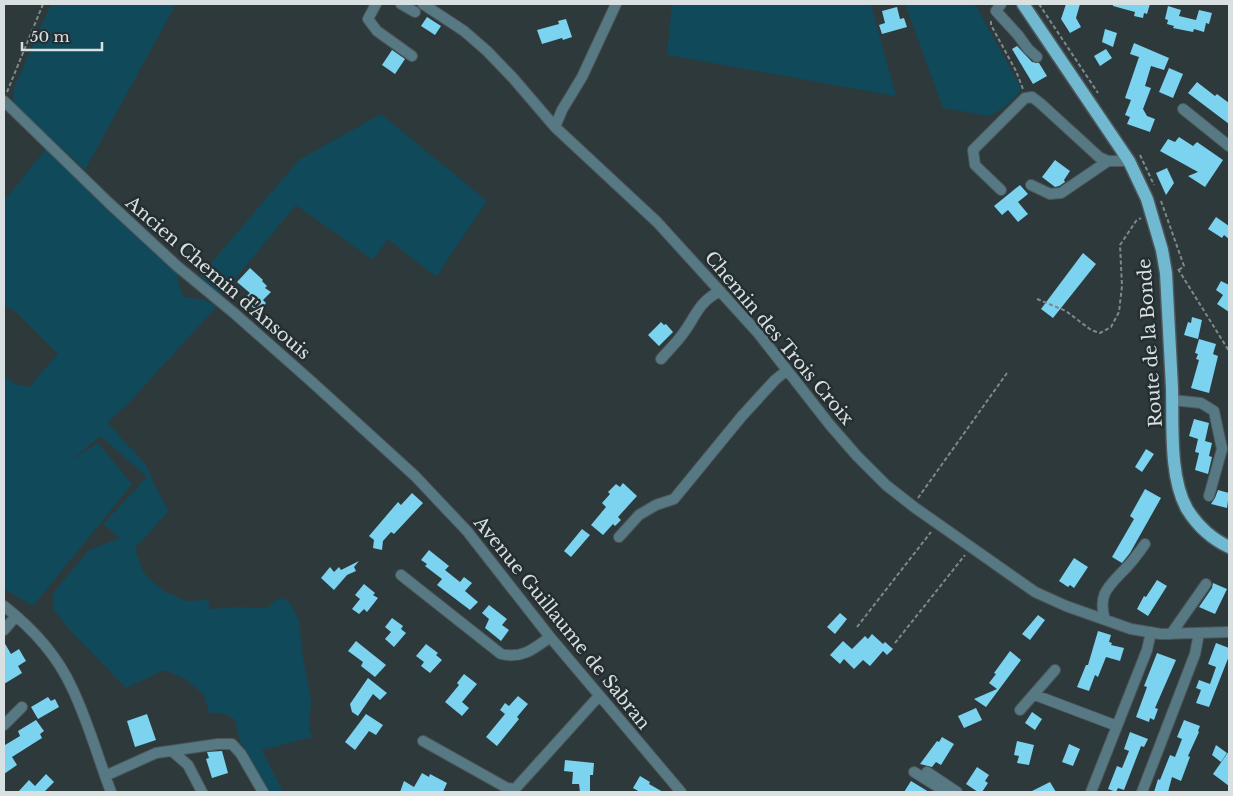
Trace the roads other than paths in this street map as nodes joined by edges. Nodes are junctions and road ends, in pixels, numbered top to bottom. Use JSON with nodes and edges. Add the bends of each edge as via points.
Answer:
{"nodes":[{"id":1,"x":376,"y":4,"type":"edge"},
{"id":2,"x":401,"y":4,"type":"edge"},
{"id":3,"x":424,"y":4,"type":"edge"},
{"id":4,"x":616,"y":4,"type":"edge"},
{"id":5,"x":1023,"y":4,"type":"edge"},
{"id":6,"x":999,"y":7,"type":"edge"},
{"id":7,"x":415,"y":12,"type":"dead end"},
{"id":8,"x":412,"y":56,"type":"dead end"},
{"id":9,"x":1037,"y":57,"type":"dead end"},
{"id":10,"x":4,"y":100,"type":"edge"},
{"id":11,"x":1183,"y":109,"type":"dead end"},
{"id":12,"x":555,"y":127,"type":"junction"},
{"id":13,"x":1229,"y":146,"type":"edge"},
{"id":14,"x":1108,"y":161,"type":"junction"},
{"id":15,"x":1129,"y":161,"type":"junction"},
{"id":16,"x":1031,"y":185,"type":"dead end"},
{"id":17,"x":1001,"y":190,"type":"dead end"},
{"id":18,"x":720,"y":291,"type":"junction"},
{"id":19,"x":661,"y":359,"type":"dead end"},
{"id":20,"x":787,"y":370,"type":"junction"},
{"id":21,"x":1172,"y":400,"type":"junction"},
{"id":22,"x":415,"y":476,"type":"joint"},
{"id":23,"x":1209,"y":496,"type":"dead end"},
{"id":24,"x":618,"y":537,"type":"dead end"},
{"id":25,"x":1145,"y":544,"type":"dead end"},
{"id":26,"x":1229,"y":547,"type":"edge"},
{"id":27,"x":401,"y":575,"type":"dead end"},
{"id":28,"x":1206,"y":584,"type":"dead end"},
{"id":29,"x":4,"y":606,"type":"edge"},
{"id":30,"x":16,"y":616,"type":"junction"},
{"id":31,"x":1105,"y":620,"type":"junction"},
{"id":32,"x":4,"y":630,"type":"edge"},
{"id":33,"x":1151,"y":632,"type":"junction"},
{"id":34,"x":1229,"y":632,"type":"edge"},
{"id":35,"x":1199,"y":633,"type":"junction"},
{"id":36,"x":1171,"y":634,"type":"junction"},
{"id":37,"x":550,"y":637,"type":"junction"},
{"id":38,"x":1054,"y":670,"type":"dead end"},
{"id":39,"x":1035,"y":695,"type":"junction"},
{"id":40,"x":599,"y":696,"type":"junction"},
{"id":41,"x":22,"y":707,"type":"dead end"},
{"id":42,"x":1020,"y":710,"type":"dead end"},
{"id":43,"x":4,"y":725,"type":"edge"},
{"id":44,"x":1117,"y":726,"type":"junction"},
{"id":45,"x":423,"y":741,"type":"dead end"},
{"id":46,"x":172,"y":751,"type":"junction"},
{"id":47,"x":914,"y":772,"type":"dead end"},
{"id":48,"x":927,"y":772,"type":"dead end"},
{"id":49,"x":105,"y":776,"type":"junction"},
{"id":50,"x":514,"y":790,"type":"edge"},
{"id":51,"x":111,"y":792,"type":"edge"},
{"id":52,"x":202,"y":792,"type":"edge"},
{"id":53,"x":263,"y":792,"type":"edge"},
{"id":54,"x":680,"y":792,"type":"edge"},
{"id":55,"x":946,"y":792,"type":"edge"},
{"id":56,"x":957,"y":792,"type":"edge"},
{"id":57,"x":1091,"y":792,"type":"edge"},
{"id":58,"x":1142,"y":792,"type":"edge"}],
"edges":[{"from":1,"to":8,"type":"street","via":[[368,18],[377,31]]},
{"from":2,"to":7,"type":"street"},
{"from":3,"to":12,"type":"street","name":"Chemin des Trois Croix","via":[[464,31],[487,52]]},
{"from":4,"to":12,"type":"street"},
{"from":5,"to":15,"type":"main road","name":"Route de la Bonde"},
{"from":6,"to":9,"type":"street"},
{"from":10,"to":22,"type":"street","name":"Ancien Chemin d'Ansouis","via":[[109,204]]},
{"from":11,"to":13,"type":"street"},
{"from":12,"to":18,"type":"street","name":"Chemin des Trois Croix","via":[[657,222]]},
{"from":14,"to":15,"type":"street"},
{"from":14,"to":16,"type":"street","via":[[1061,194],[1050,194]]},
{"from":14,"to":17,"type":"street","via":[[1099,157],[1040,103],[1027,97],[973,150],[975,165]]},
{"from":15,"to":21,"type":"main road","name":"Route de la Bonde","via":[[1151,210],[1162,250]]},
{"from":18,"to":19,"type":"street","via":[[707,298],[683,334]]},
{"from":18,"to":20,"type":"street","name":"Chemin des Trois Croix"},
{"from":20,"to":24,"type":"street","via":[[742,416],[674,499],[638,515]]},
{"from":20,"to":31,"type":"street","name":"Chemin des Trois Croix","via":[[857,456],[886,485],[1035,592]]},
{"from":21,"to":23,"type":"street","via":[[1201,403],[1214,411],[1222,450]]},
{"from":21,"to":26,"type":"main road","name":"Route de la Bonde","via":[[1179,489],[1197,522]]},
{"from":22,"to":37,"type":"street","name":"Avenue Guillaume de Sabran","via":[[467,531]]},
{"from":25,"to":31,"type":"street","via":[[1103,596],[1101,608]]},
{"from":27,"to":37,"type":"street","via":[[501,654],[511,657],[523,655]]},
{"from":28,"to":36,"type":"street"},
{"from":29,"to":30,"type":"street"},
{"from":30,"to":32,"type":"street"},
{"from":30,"to":49,"type":"street","via":[[42,642],[62,669],[72,687]]},
{"from":31,"to":33,"type":"street","name":"Chemin des Trois Croix"},
{"from":33,"to":36,"type":"street","name":"Chemin des Trois Croix"},
{"from":33,"to":44,"type":"street"},
{"from":34,"to":35,"type":"street","name":"Chemin des Trois Croix"},
{"from":35,"to":36,"type":"street","name":"Chemin des Trois Croix"},
{"from":35,"to":58,"type":"street","via":[[1195,654]]},
{"from":37,"to":40,"type":"street","name":"Avenue Guillaume de Sabran"},
{"from":38,"to":39,"type":"street"},
{"from":39,"to":42,"type":"street"},
{"from":39,"to":44,"type":"street"},
{"from":40,"to":50,"type":"street"},
{"from":40,"to":54,"type":"street","name":"Avenue Guillaume de Sabran"},
{"from":41,"to":43,"type":"street"},
{"from":44,"to":57,"type":"street"},
{"from":45,"to":50,"type":"street"},
{"from":46,"to":49,"type":"street","via":[[156,753]]},
{"from":46,"to":52,"type":"street","via":[[188,765]]},
{"from":46,"to":53,"type":"street","via":[[232,744]]},
{"from":47,"to":55,"type":"street"},
{"from":48,"to":56,"type":"street"},
{"from":49,"to":51,"type":"street"}]}
